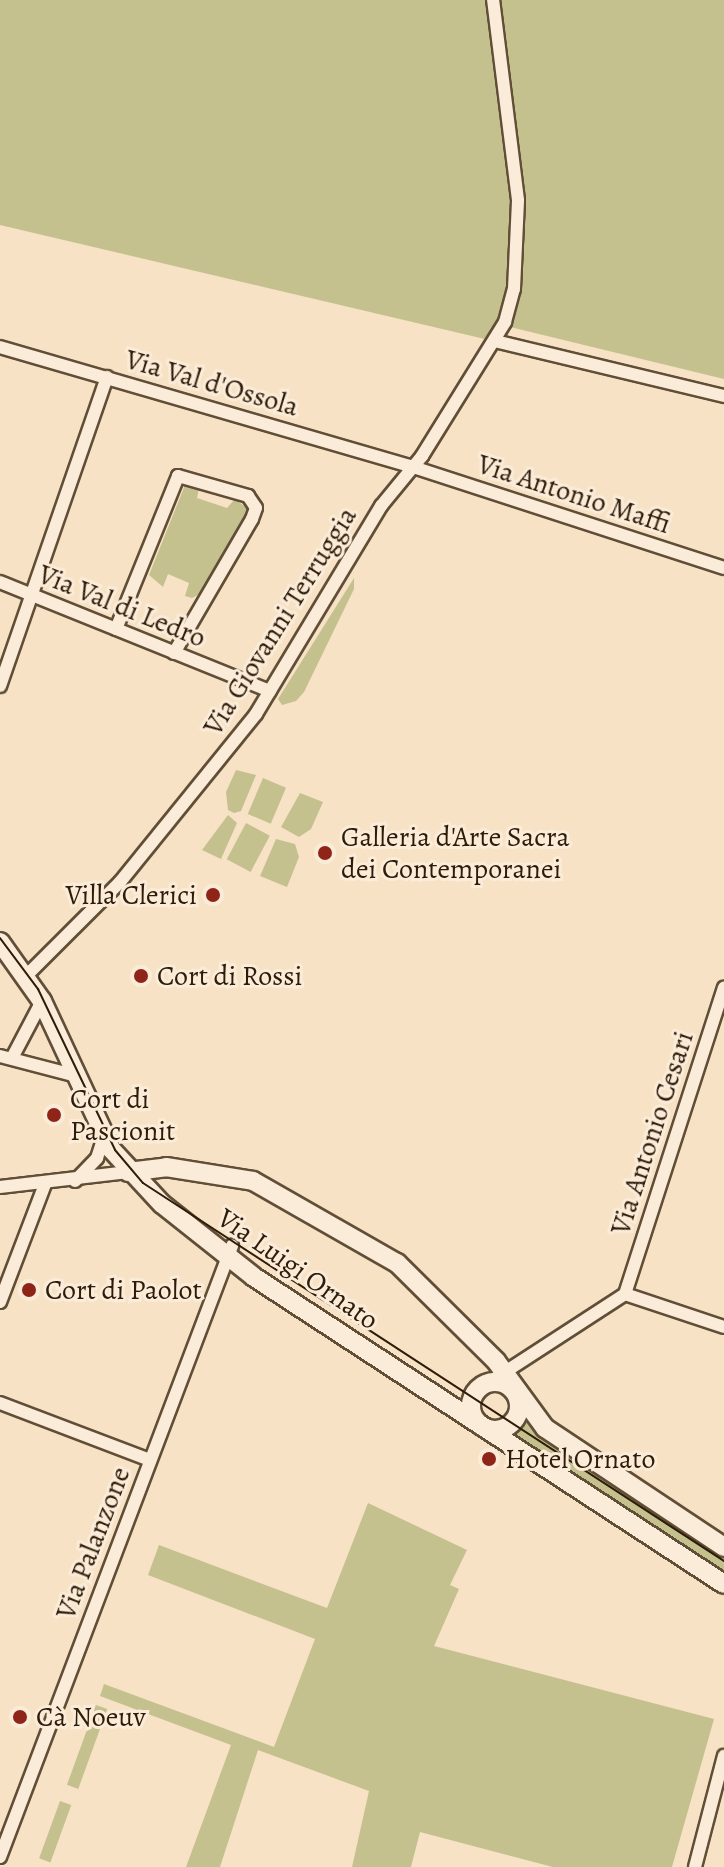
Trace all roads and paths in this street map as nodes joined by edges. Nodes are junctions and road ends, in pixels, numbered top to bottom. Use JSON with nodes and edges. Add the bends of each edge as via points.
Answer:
{"nodes":[{"id":1,"x":493,"y":0,"type":"edge"},
{"id":2,"x":495,"y":341,"type":"junction"},
{"id":3,"x":0,"y":347,"type":"edge"},
{"id":4,"x":107,"y":377,"type":"junction"},
{"id":5,"x":724,"y":396,"type":"edge"},
{"id":6,"x":410,"y":466,"type":"junction"},
{"id":7,"x":724,"y":568,"type":"edge"},
{"id":8,"x":0,"y":582,"type":"edge"},
{"id":9,"x":32,"y":595,"type":"junction"},
{"id":10,"x":116,"y":629,"type":"junction"},
{"id":11,"x":174,"y":653,"type":"junction"},
{"id":12,"x":0,"y":686,"type":"edge"},
{"id":13,"x":270,"y":691,"type":"junction"},
{"id":14,"x":0,"y":942,"type":"edge"},
{"id":15,"x":27,"y":975,"type":"junction"},
{"id":16,"x":724,"y":988,"type":"edge"},
{"id":17,"x":42,"y":1001,"type":"junction"},
{"id":18,"x":6,"y":1057,"type":"edge"},
{"id":19,"x":77,"y":1076,"type":"junction"},
{"id":20,"x":103,"y":1134,"type":"junction"},
{"id":21,"x":128,"y":1172,"type":"junction"},
{"id":22,"x":75,"y":1181,"type":"junction"},
{"id":23,"x":45,"y":1184,"type":"junction"},
{"id":24,"x":0,"y":1187,"type":"edge"},
{"id":25,"x":229,"y":1252,"type":"junction"},
{"id":26,"x":625,"y":1294,"type":"junction"},
{"id":27,"x":0,"y":1302,"type":"edge"},
{"id":28,"x":724,"y":1327,"type":"edge"},
{"id":29,"x":503,"y":1372,"type":"junction"},
{"id":30,"x":485,"y":1385,"type":"junction"},
{"id":31,"x":515,"y":1392,"type":"junction"},
{"id":32,"x":0,"y":1403,"type":"edge"},
{"id":33,"x":483,"y":1426,"type":"junction"},
{"id":34,"x":150,"y":1460,"type":"junction"},
{"id":35,"x":724,"y":1547,"type":"edge"},
{"id":36,"x":724,"y":1584,"type":"edge"},
{"id":37,"x":724,"y":1756,"type":"edge"},
{"id":38,"x":0,"y":1857,"type":"edge"},
{"id":39,"x":695,"y":1867,"type":"edge"}],
"edges":[{"from":1,"to":2,"type":"street","name":"Via Giovanni Terruggia","via":[[518,200],[514,289]]},
{"from":2,"to":5,"type":"street"},
{"from":2,"to":6,"type":"street","name":"Via Giovanni Terruggia","via":[[422,456]]},
{"from":3,"to":4,"type":"street","name":"Via Val d'Ossola"},
{"from":4,"to":6,"type":"street","name":"Via Val d'Ossola"},
{"from":4,"to":9,"type":"street"},
{"from":6,"to":7,"type":"street","name":"Via Antonio Maffi"},
{"from":6,"to":13,"type":"street","name":"Via Giovanni Terruggia"},
{"from":8,"to":9,"type":"street","name":"Via Val di Ledro"},
{"from":9,"to":10,"type":"street","name":"Via Val di Ledro"},
{"from":9,"to":12,"type":"street"},
{"from":10,"to":11,"type":"street","name":"Via Val di Ledro"},
{"from":10,"to":11,"type":"street","via":[[178,476],[248,496],[256,508],[252,519]]},
{"from":11,"to":13,"type":"street","name":"Via Val di Ledro"},
{"from":13,"to":15,"type":"street","name":"Via Giovanni Terruggia","via":[[120,882]]},
{"from":14,"to":15,"type":"main road","name":"Via Luigi Ornato"},
{"from":15,"to":17,"type":"main road","name":"Via Luigi Ornato"},
{"from":16,"to":26,"type":"street","name":"Via Antonio Cesari"},
{"from":17,"to":18,"type":"street"},
{"from":17,"to":19,"type":"main road","name":"Via Luigi Ornato"},
{"from":18,"to":19,"type":"street"},
{"from":19,"to":20,"type":"main road","name":"Via Luigi Ornato"},
{"from":20,"to":21,"type":"main road","name":"Via Luigi Ornato"},
{"from":20,"to":22,"type":"street","via":[[100,1154]]},
{"from":21,"to":22,"type":"street"},
{"from":21,"to":25,"type":"main road","name":"Via Luigi Ornato"},
{"from":21,"to":29,"type":"main road","via":[[153,1167],[198,1170],[272,1189],[413,1276]]},
{"from":22,"to":23,"type":"street"},
{"from":23,"to":24,"type":"street"},
{"from":23,"to":27,"type":"street"},
{"from":25,"to":33,"type":"main road","name":"Via Luigi Ornato"},
{"from":25,"to":34,"type":"street","name":"Via Palanzone"},
{"from":26,"to":28,"type":"street"},
{"from":26,"to":29,"type":"street"},
{"from":29,"to":30,"type":"street"},
{"from":29,"to":31,"type":"main road"},
{"from":30,"to":31,"type":"main road","via":[[500,1383]]},
{"from":30,"to":33,"type":"main road","via":[[472,1405]]},
{"from":31,"to":33,"type":"main road","via":[[519,1409],[511,1424],[497,1430]]},
{"from":31,"to":35,"type":"main road","via":[[559,1439]]},
{"from":32,"to":34,"type":"street"},
{"from":33,"to":36,"type":"main road","name":"Via Luigi Ornato"},
{"from":34,"to":38,"type":"street","name":"Via Palanzone"},
{"from":37,"to":39,"type":"street"}]}
